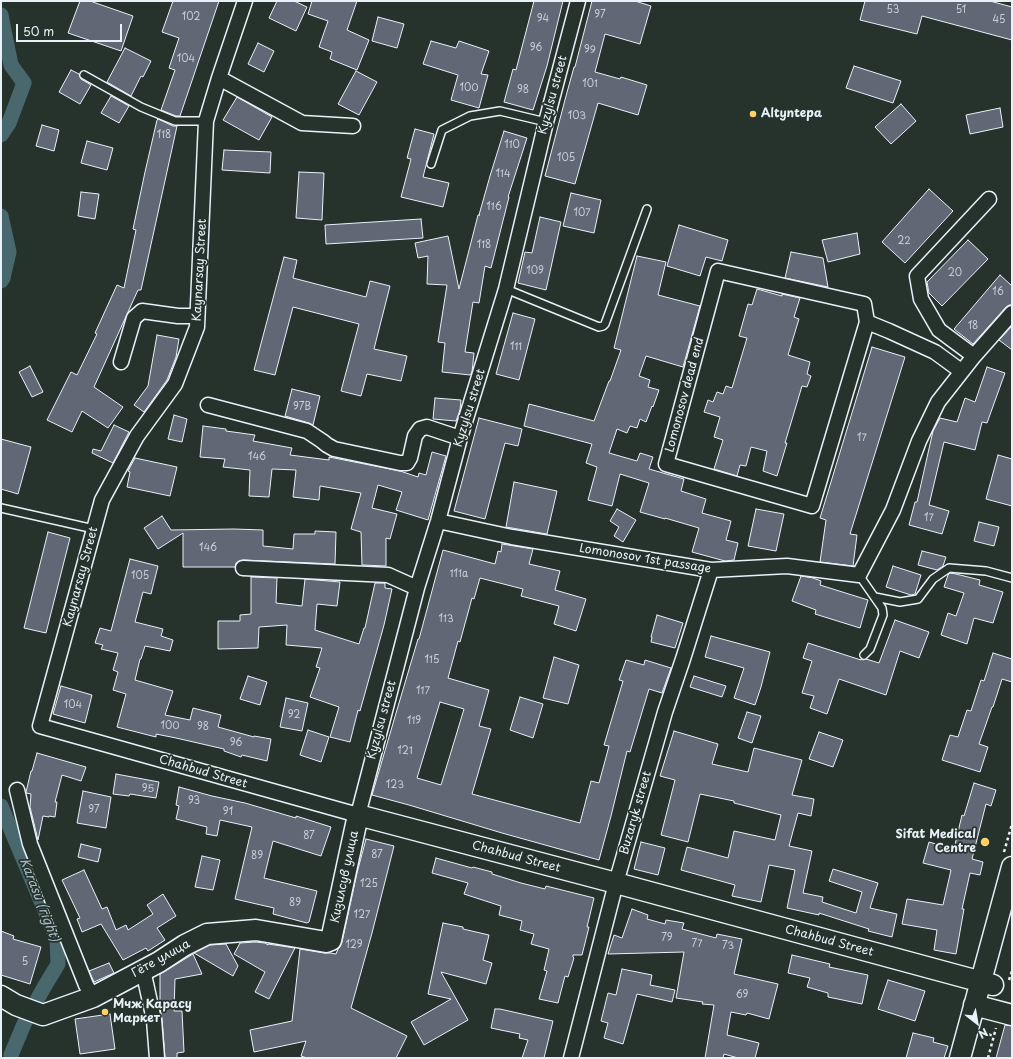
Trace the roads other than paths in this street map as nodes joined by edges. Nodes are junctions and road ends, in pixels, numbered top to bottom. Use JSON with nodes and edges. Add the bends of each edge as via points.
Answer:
{"nodes":[{"id":1,"x":245,"y":1,"type":"edge"},
{"id":2,"x":578,"y":1,"type":"edge"},
{"id":3,"x":84,"y":75,"type":"dead end"},
{"id":4,"x":219,"y":78,"type":"junction"},
{"id":5,"x":206,"y":121,"type":"junction"},
{"id":6,"x":546,"y":122,"type":"junction"},
{"id":7,"x":353,"y":126,"type":"dead end"},
{"id":8,"x":431,"y":164,"type":"dead end"},
{"id":9,"x":989,"y":199,"type":"dead end"},
{"id":10,"x":647,"y":209,"type":"dead end"},
{"id":11,"x":506,"y":289,"type":"junction"},
{"id":12,"x":1012,"y":313,"type":"edge"},
{"id":13,"x":197,"y":316,"type":"junction"},
{"id":14,"x":867,"y":322,"type":"junction"},
{"id":15,"x":974,"y":356,"type":"junction"},
{"id":16,"x":121,"y":362,"type":"dead end"},
{"id":17,"x":961,"y":371,"type":"junction"},
{"id":18,"x":208,"y":405,"type":"dead end"},
{"id":19,"x":460,"y":438,"type":"junction"},
{"id":20,"x":1,"y":508,"type":"edge"},
{"id":21,"x":438,"y":521,"type":"junction"},
{"id":22,"x":94,"y":529,"type":"junction"},
{"id":23,"x":243,"y":568,"type":"dead end"},
{"id":24,"x":711,"y":570,"type":"junction"},
{"id":25,"x":859,"y":575,"type":"junction"},
{"id":26,"x":1012,"y":578,"type":"edge"},
{"id":27,"x":417,"y":588,"type":"junction"},
{"id":28,"x":874,"y":597,"type":"junction"},
{"id":29,"x":864,"y":655,"type":"dead end"},
{"id":30,"x":40,"y":726,"type":"joint"},
{"id":31,"x":17,"y":790,"type":"dead end"},
{"id":32,"x":358,"y":815,"type":"junction"},
{"id":33,"x":1012,"y":867,"type":"edge"},
{"id":34,"x":616,"y":883,"type":"junction"},
{"id":35,"x":1012,"y":914,"type":"edge"},
{"id":36,"x":331,"y":940,"type":"joint"},
{"id":37,"x":143,"y":970,"type":"junction"},
{"id":38,"x":986,"y":983,"type":"junction"},
{"id":39,"x":93,"y":998,"type":"junction"},
{"id":40,"x":8,"y":1001,"type":"edge"},
{"id":41,"x":980,"y":1006,"type":"junction"},
{"id":42,"x":1012,"y":1014,"type":"edge"},
{"id":43,"x":157,"y":1058,"type":"edge"},
{"id":44,"x":571,"y":1058,"type":"edge"},
{"id":45,"x":960,"y":1058,"type":"edge"},
{"id":46,"x":973,"y":1058,"type":"edge"}],
"edges":[{"from":1,"to":4,"type":"street","name":"Kaynarsay Street"},
{"from":2,"to":6,"type":"street","name":"Kyzylsu street"},
{"from":3,"to":5,"type":"lane","via":[[141,107],[175,121]]},
{"from":4,"to":5,"type":"street","name":"Kaynarsay Street"},
{"from":4,"to":7,"type":"street","via":[[302,123]]},
{"from":5,"to":13,"type":"street","name":"Kaynarsay Street"},
{"from":6,"to":8,"type":"lane","via":[[500,112],[470,116],[442,130]]},
{"from":6,"to":11,"type":"street","name":"Kyzylsu street"},
{"from":9,"to":15,"type":"street","via":[[917,276],[921,299],[939,330]]},
{"from":10,"to":11,"type":"lane","via":[[603,326],[599,327]]},
{"from":11,"to":19,"type":"street","name":"Kyzylsu street"},
{"from":12,"to":15,"type":"street"},
{"from":13,"to":16,"type":"street","via":[[142,311],[134,318]]},
{"from":13,"to":22,"type":"street","name":"Kaynarsay Street","via":[[196,327],[176,384],[137,436],[102,500]]},
{"from":14,"to":14,"type":"street","name":"Lomonosov dead end","via":[[812,506],[666,464],[718,271],[864,304]]},
{"from":14,"to":17,"type":"street","via":[[935,352]]},
{"from":15,"to":17,"type":"street"},
{"from":17,"to":25,"type":"street","via":[[938,402],[919,440],[893,510]]},
{"from":18,"to":19,"type":"street","via":[[307,430],[334,449],[400,463],[407,463],[410,458],[415,436],[420,429],[427,427]]},
{"from":19,"to":21,"type":"street","name":"Kyzylsu street"},
{"from":20,"to":22,"type":"lane"},
{"from":21,"to":24,"type":"street","name":"Lomonosov 1st passage","via":[[512,537]]},
{"from":21,"to":27,"type":"street","name":"Kyzylsu street"},
{"from":22,"to":30,"type":"street","name":"Kaynarsay Street"},
{"from":23,"to":27,"type":"street","via":[[388,575]]},
{"from":24,"to":25,"type":"street","name":"Lomonosov 1st passage","via":[[787,566]]},
{"from":24,"to":34,"type":"street","name":"Buzaryk street","via":[[665,712]]},
{"from":25,"to":28,"type":"lane"},
{"from":26,"to":28,"type":"lane","via":[[986,571],[949,568],[933,579],[918,599],[900,602]]},
{"from":27,"to":32,"type":"street","name":"Kyzylsu street"},
{"from":28,"to":29,"type":"lane","via":[[882,608],[883,615],[870,649]]},
{"from":30,"to":32,"type":"street","name":"Chahbud Street"},
{"from":31,"to":39,"type":"street","via":[[30,844]]},
{"from":32,"to":34,"type":"street","name":"Chahbud Street"},
{"from":32,"to":36,"type":"street","name":"Кизилсув улица"},
{"from":33,"to":38,"type":"street"},
{"from":34,"to":38,"type":"street","name":"Chahbud Street"},
{"from":34,"to":44,"type":"street","name":"Buzaryk street"},
{"from":35,"to":38,"type":"street"},
{"from":36,"to":37,"type":"street","name":"Гёте улица","via":[[326,942],[256,930],[207,934]]},
{"from":37,"to":39,"type":"street","name":"Гёте улица"},
{"from":37,"to":43,"type":"street","via":[[154,1020]]},
{"from":38,"to":41,"type":"street"},
{"from":39,"to":40,"type":"street","name":"Гёте улица","via":[[43,1015]]},
{"from":41,"to":42,"type":"street"},
{"from":41,"to":45,"type":"street"},
{"from":41,"to":46,"type":"street"}]}
